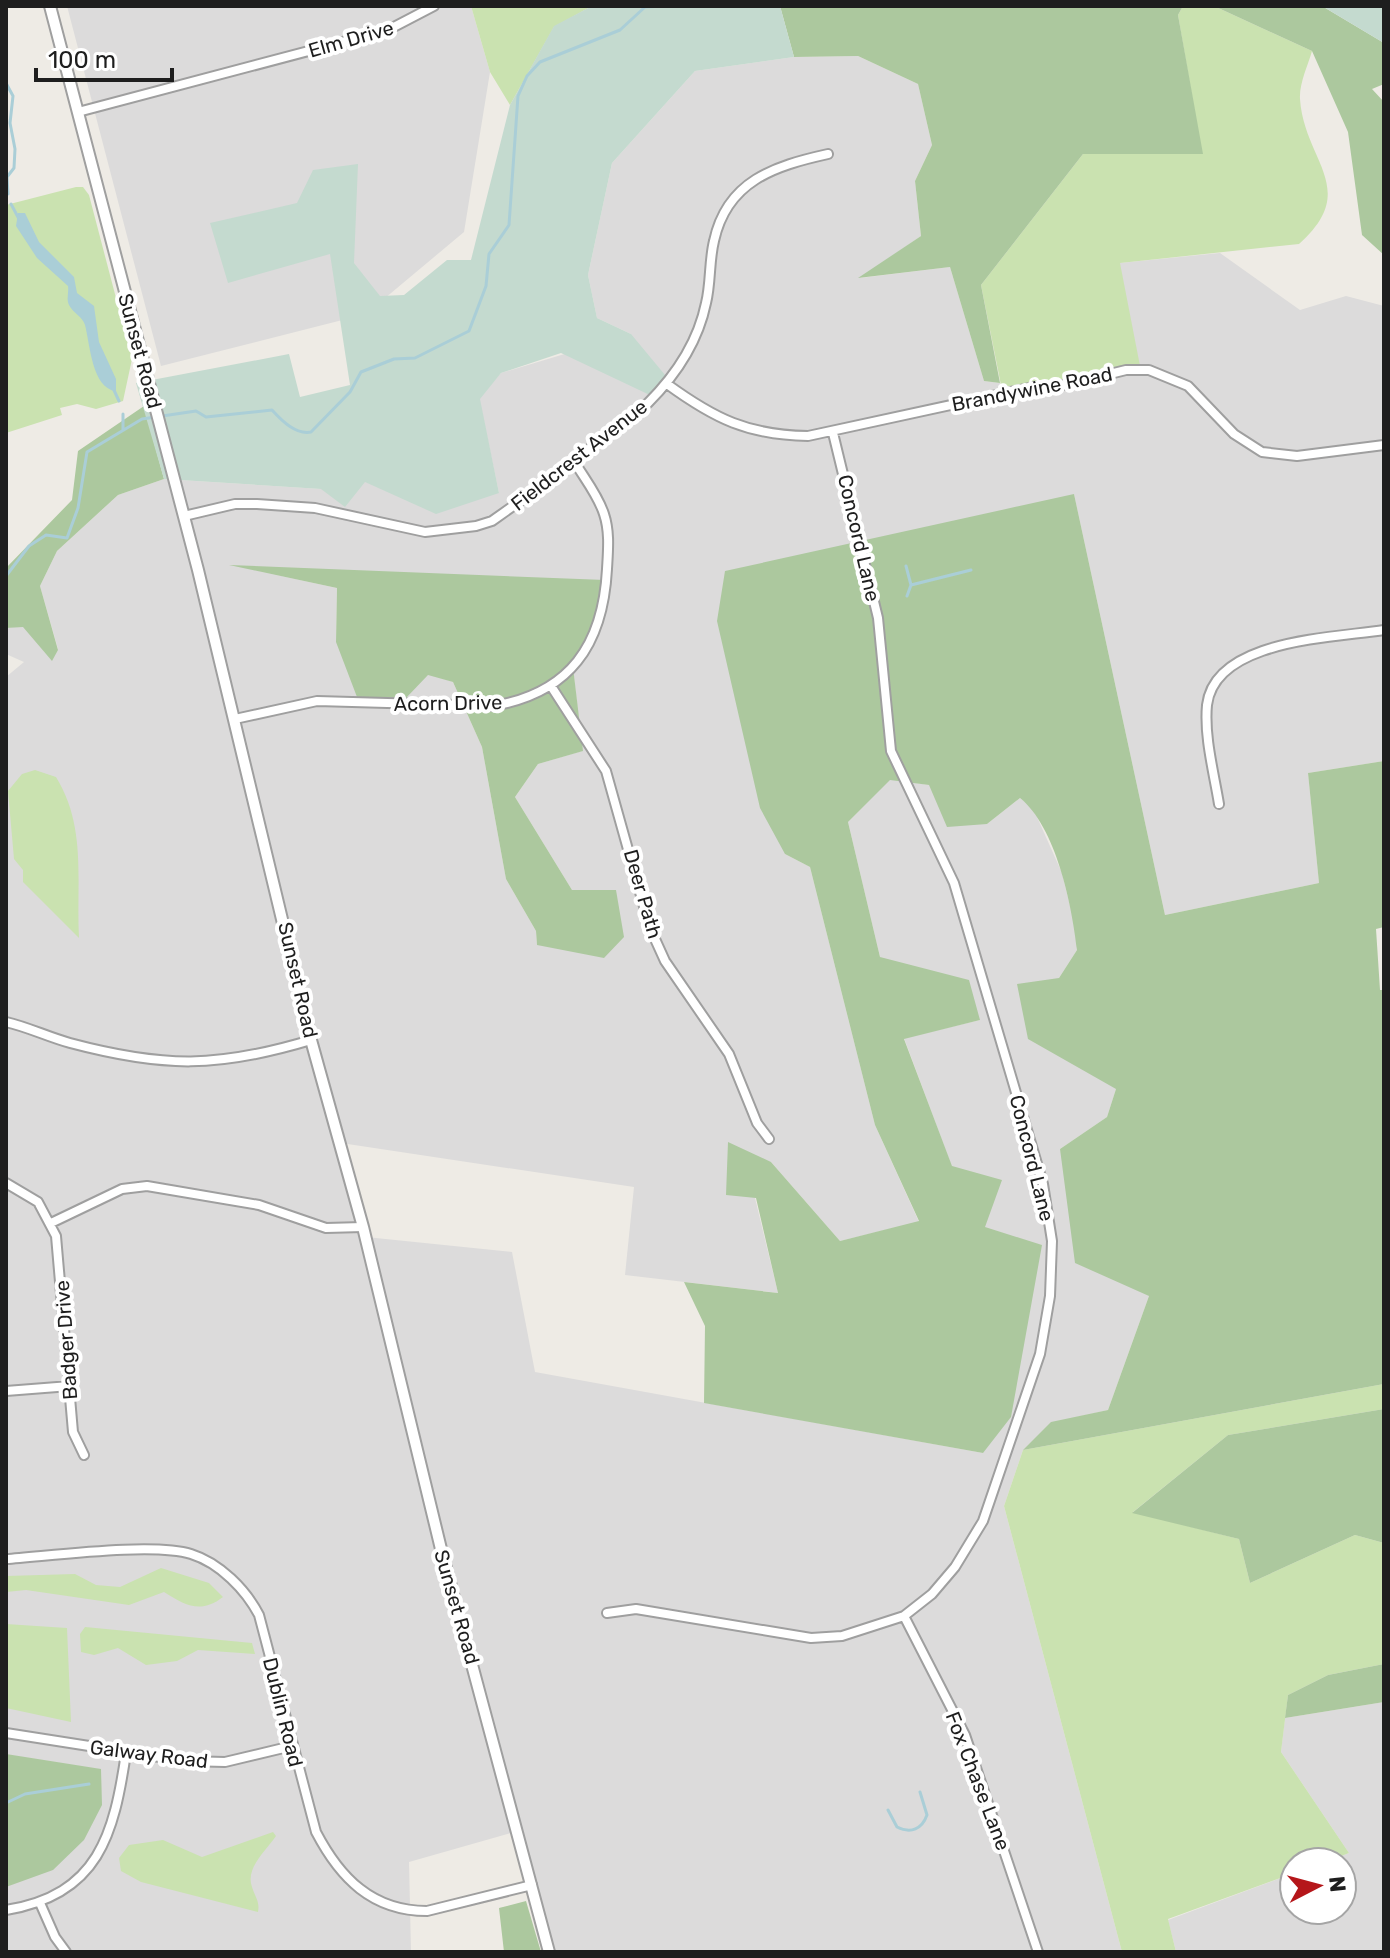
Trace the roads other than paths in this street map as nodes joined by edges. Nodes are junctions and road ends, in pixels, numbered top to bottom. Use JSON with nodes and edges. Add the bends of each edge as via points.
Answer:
{"nodes":[{"id":1,"x":50,"y":6,"type":"edge"},
{"id":2,"x":434,"y":6,"type":"edge"},
{"id":3,"x":78,"y":112,"type":"junction"},
{"id":4,"x":828,"y":154,"type":"dead end"},
{"id":5,"x":667,"y":384,"type":"junction"},
{"id":6,"x":833,"y":433,"type":"junction"},
{"id":7,"x":1384,"y":445,"type":"edge"},
{"id":8,"x":574,"y":461,"type":"junction"},
{"id":9,"x":184,"y":516,"type":"junction"},
{"id":10,"x":1384,"y":630,"type":"edge"},
{"id":11,"x":551,"y":686,"type":"junction"},
{"id":12,"x":235,"y":719,"type":"junction"},
{"id":13,"x":1219,"y":804,"type":"dead end"},
{"id":14,"x":6,"y":1022,"type":"edge"},
{"id":15,"x":311,"y":1040,"type":"junction"},
{"id":16,"x":769,"y":1139,"type":"dead end"},
{"id":17,"x":6,"y":1183,"type":"edge"},
{"id":18,"x":51,"y":1223,"type":"junction"},
{"id":19,"x":363,"y":1227,"type":"junction"},
{"id":20,"x":70,"y":1386,"type":"junction"},
{"id":21,"x":6,"y":1391,"type":"edge"},
{"id":22,"x":84,"y":1455,"type":"dead end"},
{"id":23,"x":6,"y":1559,"type":"edge"},
{"id":24,"x":607,"y":1613,"type":"dead end"},
{"id":25,"x":904,"y":1616,"type":"junction"},
{"id":26,"x":6,"y":1733,"type":"edge"},
{"id":27,"x":292,"y":1746,"type":"junction"},
{"id":28,"x":126,"y":1753,"type":"junction"},
{"id":29,"x":532,"y":1885,"type":"junction"},
{"id":30,"x":40,"y":1903,"type":"junction"},
{"id":31,"x":6,"y":1910,"type":"edge"},
{"id":32,"x":66,"y":1952,"type":"edge"},
{"id":33,"x":549,"y":1952,"type":"edge"},
{"id":34,"x":1038,"y":1952,"type":"edge"}],
"edges":[{"from":1,"to":3,"type":"street","name":"Sunset Road"},
{"from":2,"to":3,"type":"street","name":"Elm Drive","via":[[388,30]]},
{"from":3,"to":9,"type":"street","name":"Sunset Road"},
{"from":4,"to":5,"type":"street","name":"Fieldcrest Avenue","via":[[767,171],[729,202],[713,243],[700,325]]},
{"from":5,"to":6,"type":"street","name":"Brandywine Road","via":[[707,413],[744,428],[778,435]]},
{"from":5,"to":8,"type":"street","name":"Fieldcrest Avenue"},
{"from":6,"to":7,"type":"street","name":"Brandywine Road","via":[[1034,387],[1140,369],[1188,386],[1234,434],[1262,452],[1297,456]]},
{"from":6,"to":25,"type":"street","name":"Concord Lane","via":[[878,618],[891,751],[954,883],[1043,1184],[1052,1241],[1040,1354],[983,1521],[955,1567]]},
{"from":8,"to":9,"type":"street","name":"Fieldcrest Avenue","via":[[492,521],[476,526],[425,532],[315,508],[257,504]]},
{"from":8,"to":11,"type":"street","name":"Acorn Drive","via":[[605,516],[605,599],[598,629],[583,654]]},
{"from":9,"to":12,"type":"street","name":"Sunset Road"},
{"from":10,"to":13,"type":"street","via":[[1261,650],[1232,666],[1207,706]]},
{"from":11,"to":12,"type":"street","name":"Acorn Drive","via":[[520,701],[493,706],[317,701]]},
{"from":11,"to":16,"type":"street","name":"Deer Path","via":[[606,771],[650,928],[665,961],[729,1054],[757,1123]]},
{"from":12,"to":15,"type":"street","name":"Sunset Road"},
{"from":14,"to":15,"type":"street","via":[[65,1042],[162,1062],[245,1058]]},
{"from":15,"to":19,"type":"street","name":"Sunset Road"},
{"from":17,"to":18,"type":"street","via":[[28,1194]]},
{"from":18,"to":19,"type":"street","via":[[122,1189],[147,1186],[259,1205],[326,1228]]},
{"from":18,"to":20,"type":"street","name":"Badger Drive","via":[[59,1252]]},
{"from":19,"to":29,"type":"street","name":"Sunset Road","via":[[441,1549]]},
{"from":20,"to":21,"type":"street"},
{"from":20,"to":22,"type":"street","name":"Badger Drive","via":[[73,1432]]},
{"from":23,"to":27,"type":"street","name":"Dublin Road","via":[[151,1550],[191,1554],[213,1566],[249,1597],[259,1615]]},
{"from":24,"to":25,"type":"street","name":"Concord Lane","via":[[636,1609],[811,1638],[853,1633]]},
{"from":25,"to":34,"type":"street","name":"Fox Chase Lane","via":[[965,1735]]},
{"from":26,"to":28,"type":"street","name":"Galway Road"},
{"from":27,"to":28,"type":"street","name":"Galway Road","via":[[225,1762]]},
{"from":27,"to":29,"type":"street","name":"Dublin Road","via":[[316,1832],[332,1863],[356,1889],[377,1901],[427,1911]]},
{"from":28,"to":30,"type":"street","via":[[109,1838],[89,1867]]},
{"from":29,"to":33,"type":"street","name":"Sunset Road"},
{"from":30,"to":31,"type":"street"},
{"from":30,"to":32,"type":"street"}]}
